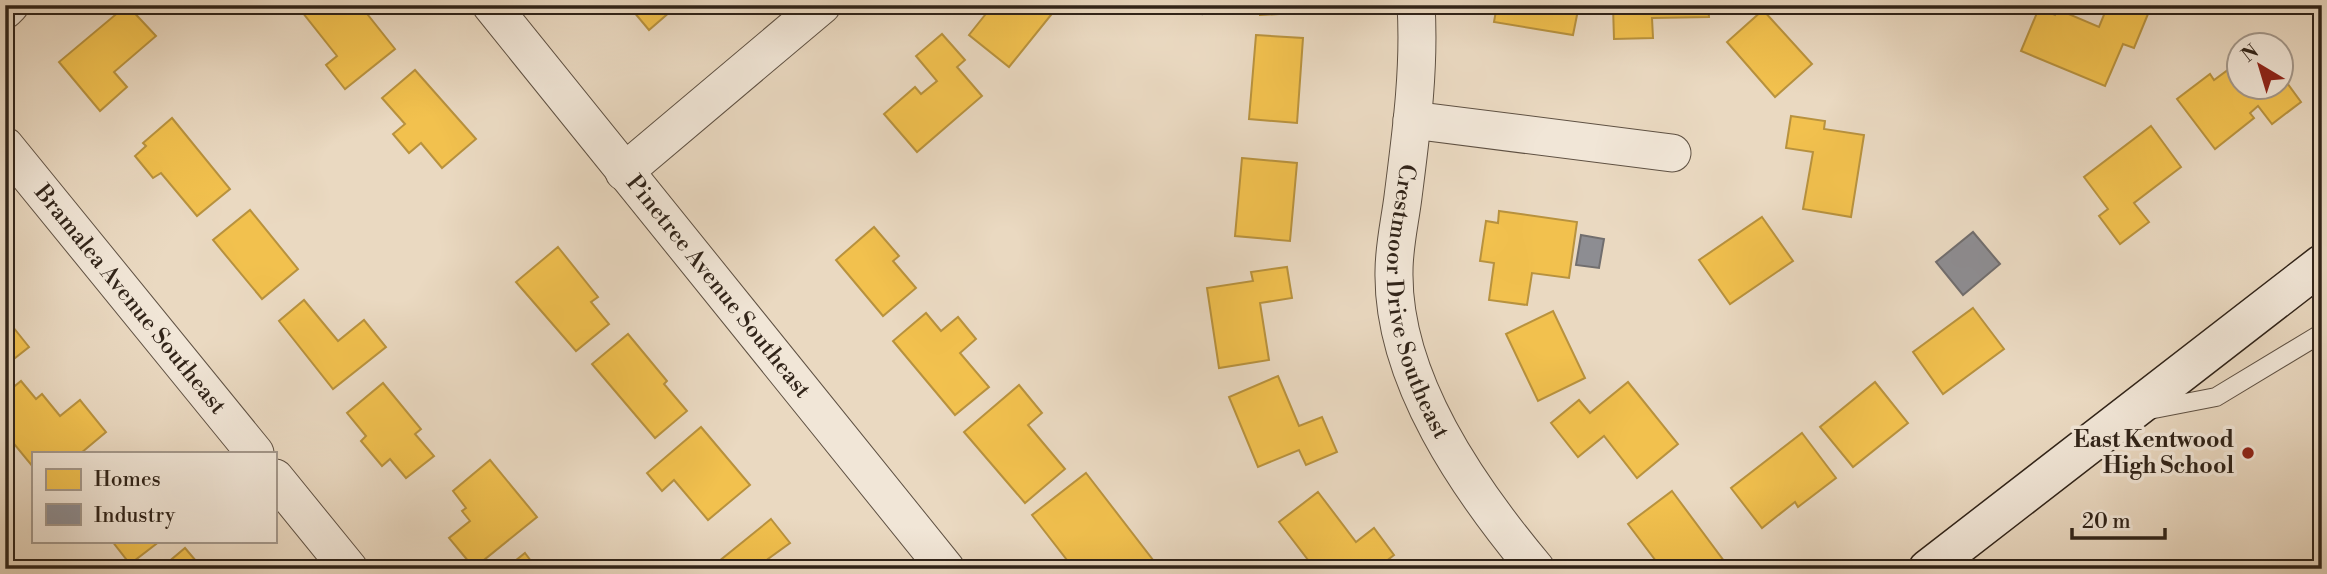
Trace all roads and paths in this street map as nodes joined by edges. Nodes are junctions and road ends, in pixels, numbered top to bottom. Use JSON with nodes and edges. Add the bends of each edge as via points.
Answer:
{"nodes":[{"id":1,"x":10,"y":5,"type":"edge"},
{"id":2,"x":491,"y":5,"type":"edge"},
{"id":3,"x":822,"y":5,"type":"edge"},
{"id":4,"x":1416,"y":5,"type":"edge"},
{"id":5,"x":5,"y":9,"type":"edge"},
{"id":6,"x":1412,"y":120,"type":"junction"},
{"id":7,"x":5,"y":146,"type":"edge"},
{"id":8,"x":1672,"y":153,"type":"dead end"},
{"id":9,"x":624,"y":172,"type":"junction"},
{"id":10,"x":2322,"y":264,"type":"edge"},
{"id":11,"x":2322,"y":333,"type":"edge"},
{"id":12,"x":2128,"y":414,"type":"junction"},
{"id":13,"x":254,"y":452,"type":"edge"},
{"id":14,"x":276,"y":479,"type":"edge"},
{"id":15,"x":349,"y":569,"type":"edge"},
{"id":16,"x":946,"y":569,"type":"edge"},
{"id":17,"x":1535,"y":569,"type":"edge"},
{"id":18,"x":1928,"y":569,"type":"edge"}],
"edges":[{"from":1,"to":5,"type":"street"},
{"from":2,"to":9,"type":"street","name":"Pinetree Avenue Southeast"},
{"from":3,"to":9,"type":"street"},
{"from":4,"to":6,"type":"street","name":"Crestmoor Drive Southeast"},
{"from":6,"to":8,"type":"street"},
{"from":6,"to":17,"type":"street","name":"Crestmoor Drive Southeast","via":[[1394,271],[1401,332],[1420,395],[1464,469]]},
{"from":7,"to":13,"type":"street","name":"Bramalea Avenue Southeast"},
{"from":9,"to":16,"type":"street","name":"Pinetree Avenue Southeast"},
{"from":10,"to":12,"type":"main road"},
{"from":11,"to":12,"type":"lane","via":[[2216,397]]},
{"from":12,"to":18,"type":"main road"},
{"from":14,"to":15,"type":"street"}]}
